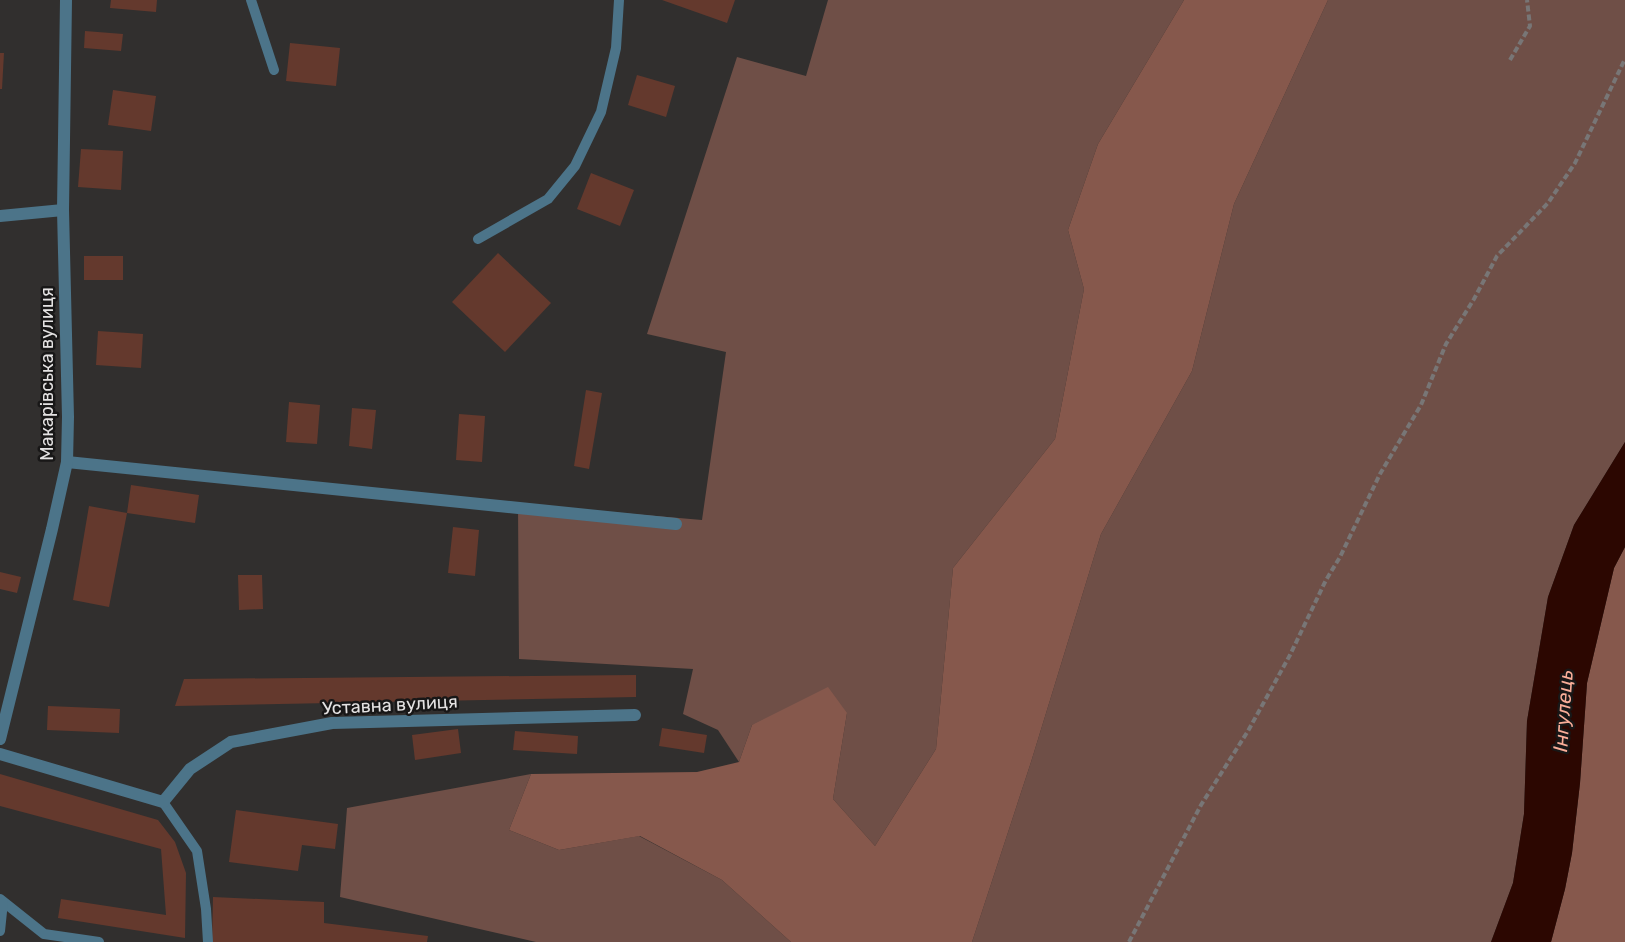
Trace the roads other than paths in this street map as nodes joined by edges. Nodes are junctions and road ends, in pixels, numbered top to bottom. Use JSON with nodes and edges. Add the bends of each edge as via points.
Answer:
{"nodes":[{"id":1,"x":66,"y":0,"type":"edge"},
{"id":2,"x":251,"y":0,"type":"edge"},
{"id":3,"x":619,"y":0,"type":"edge"},
{"id":4,"x":274,"y":70,"type":"dead end"},
{"id":5,"x":63,"y":210,"type":"junction"},
{"id":6,"x":0,"y":216,"type":"edge"},
{"id":7,"x":478,"y":239,"type":"dead end"},
{"id":8,"x":67,"y":462,"type":"junction"},
{"id":9,"x":676,"y":524,"type":"dead end"},
{"id":10,"x":634,"y":715,"type":"dead end"},
{"id":11,"x":0,"y":739,"type":"edge"},
{"id":12,"x":0,"y":754,"type":"edge"},
{"id":13,"x":163,"y":802,"type":"junction"},
{"id":14,"x":2,"y":900,"type":"edge"},
{"id":15,"x":0,"y":931,"type":"edge"},
{"id":16,"x":99,"y":942,"type":"edge"},
{"id":17,"x":208,"y":942,"type":"edge"}],
"edges":[{"from":1,"to":5,"type":"street","name":"Макарівська вулиця"},
{"from":2,"to":4,"type":"lane"},
{"from":3,"to":7,"type":"lane","via":[[616,48],[601,112],[575,166],[548,199]]},
{"from":5,"to":6,"type":"street"},
{"from":5,"to":8,"type":"street","name":"Макарівська вулиця"},
{"from":8,"to":9,"type":"street"},
{"from":8,"to":11,"type":"street","name":"Макарівська вулиця"},
{"from":10,"to":13,"type":"street","name":"Уставна вулиця","via":[[332,723],[309,727],[231,742],[190,769]]},
{"from":12,"to":13,"type":"street"},
{"from":13,"to":17,"type":"lane","via":[[197,851]]},
{"from":14,"to":15,"type":"lane"},
{"from":14,"to":16,"type":"lane","via":[[44,934]]}]}
